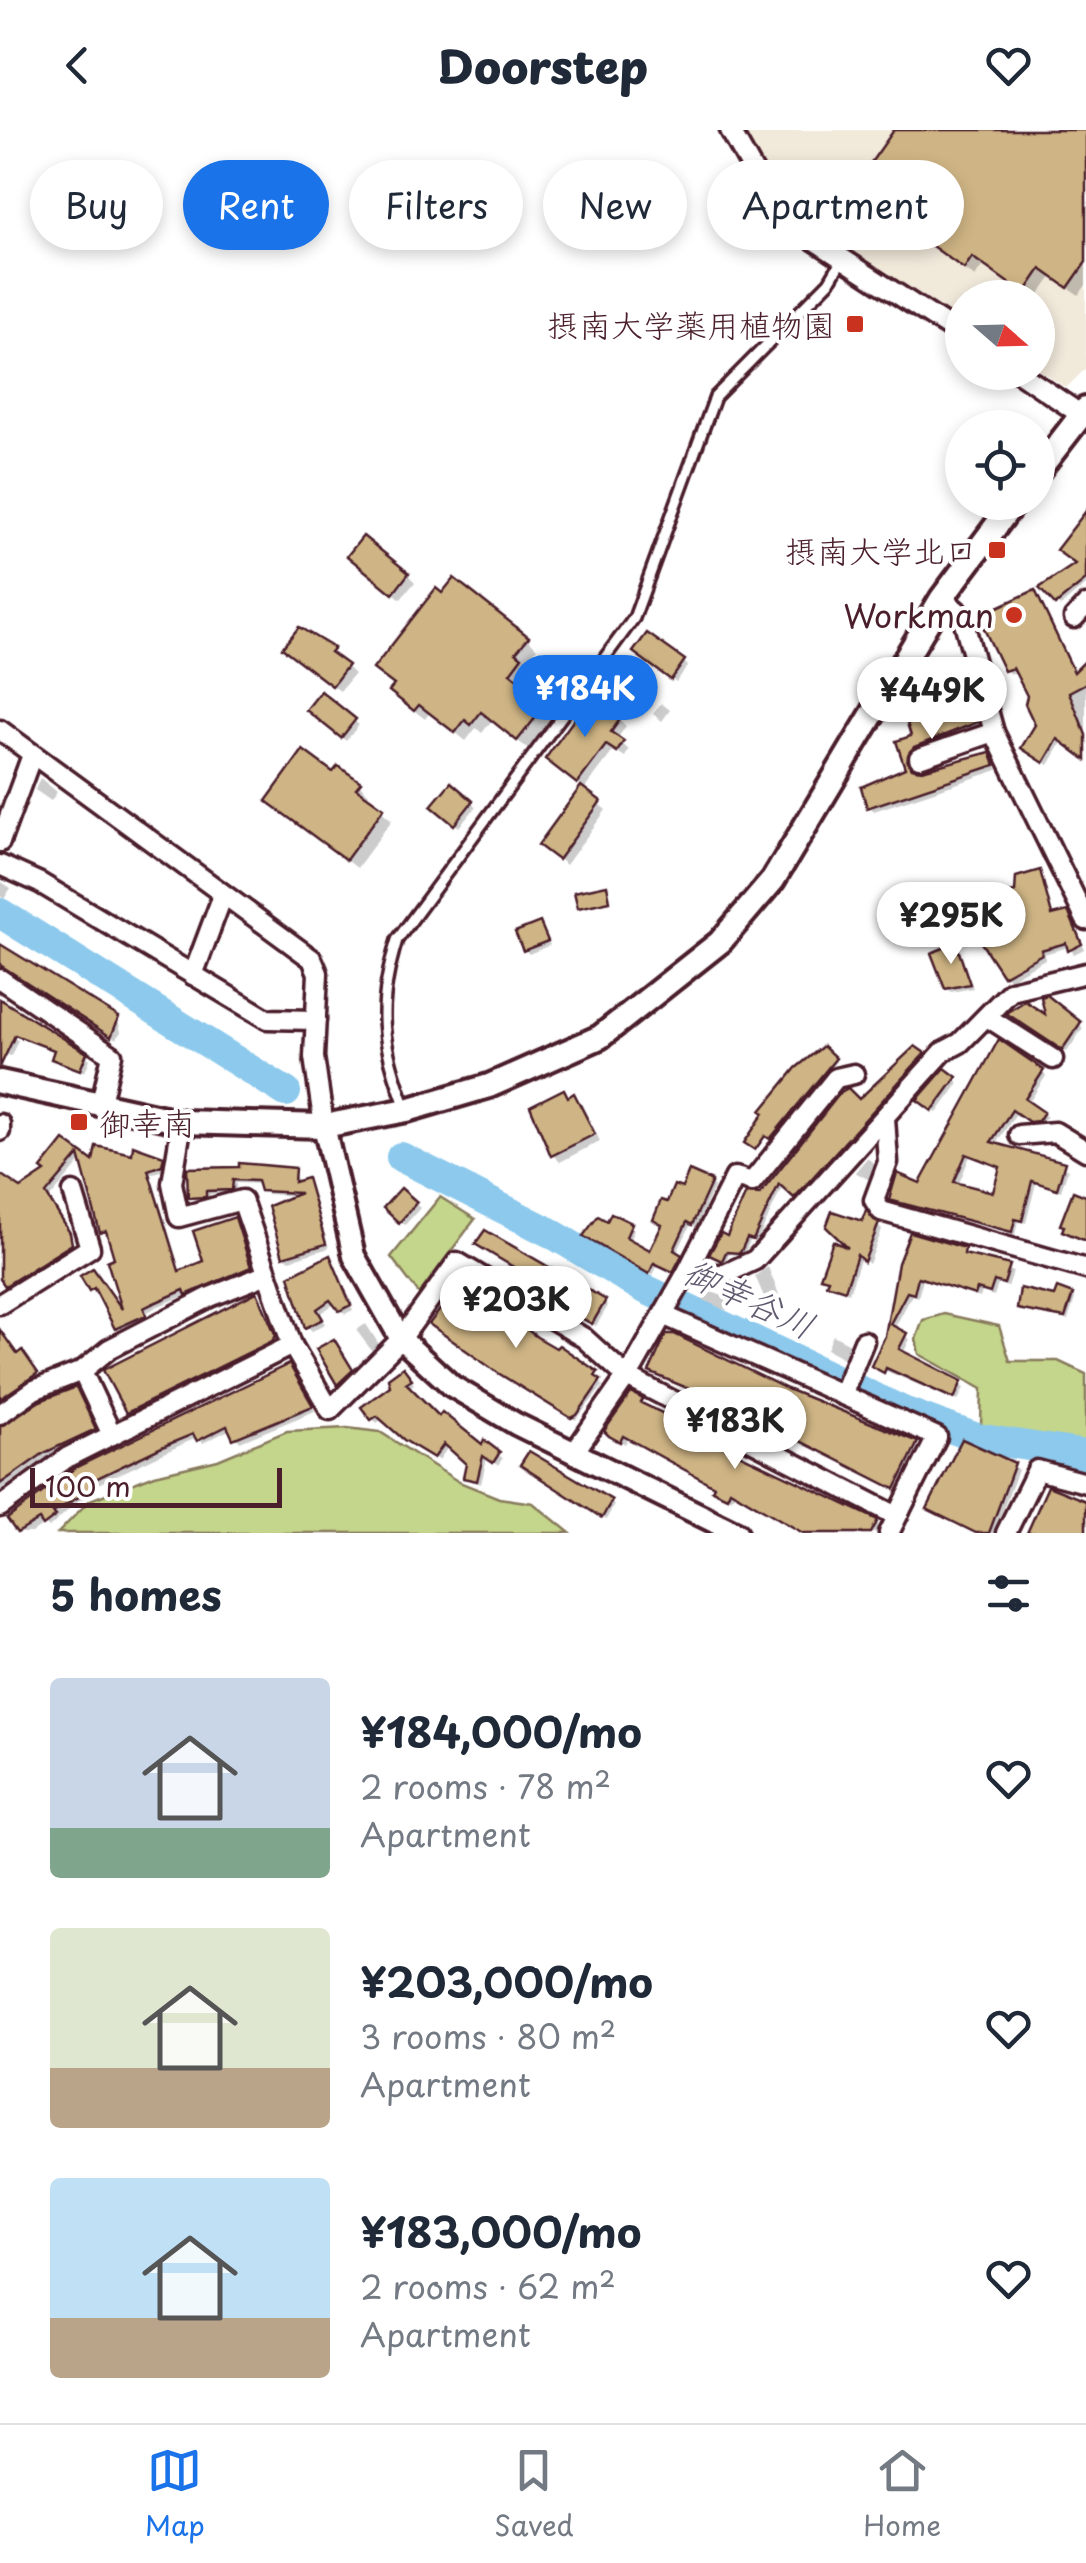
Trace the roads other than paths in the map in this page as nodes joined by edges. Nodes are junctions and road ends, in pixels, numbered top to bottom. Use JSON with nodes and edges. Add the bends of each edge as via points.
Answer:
{"nodes":[{"id":1,"x":730,"y":130,"type":"edge"},
{"id":2,"x":843,"y":257,"type":"junction"},
{"id":3,"x":945,"y":325,"type":"edge"},
{"id":4,"x":1046,"y":390,"type":"edge"},
{"id":5,"x":1084,"y":414,"type":"edge"},
{"id":6,"x":1055,"y":449,"type":"edge"},
{"id":7,"x":1000,"y":520,"type":"edge"},
{"id":8,"x":942,"y":598,"type":"junction"},
{"id":9,"x":0,"y":730,"type":"edge"},
{"id":10,"x":994,"y":732,"type":"junction"},
{"id":11,"x":32,"y":755,"type":"junction"},
{"id":12,"x":920,"y":758,"type":"dead end"},
{"id":13,"x":0,"y":842,"type":"edge"},
{"id":14,"x":0,"y":865,"type":"edge"},
{"id":15,"x":222,"y":894,"type":"junction"},
{"id":16,"x":1086,"y":920,"type":"edge"},
{"id":17,"x":1086,"y":973,"type":"edge"},
{"id":18,"x":192,"y":975,"type":"junction"},
{"id":19,"x":0,"y":979,"type":"edge"},
{"id":20,"x":987,"y":1016,"type":"junction"},
{"id":21,"x":316,"y":1020,"type":"junction"},
{"id":22,"x":1053,"y":1060,"type":"dead end"},
{"id":23,"x":854,"y":1074,"type":"dead end"},
{"id":24,"x":0,"y":1082,"type":"edge"},
{"id":25,"x":100,"y":1107,"type":"junction"},
{"id":26,"x":406,"y":1110,"type":"junction"},
{"id":27,"x":885,"y":1118,"type":"junction"},
{"id":28,"x":182,"y":1122,"type":"junction"},
{"id":29,"x":324,"y":1126,"type":"junction"},
{"id":30,"x":1020,"y":1135,"type":"dead end"},
{"id":31,"x":1086,"y":1151,"type":"edge"},
{"id":32,"x":74,"y":1192,"type":"dead end"},
{"id":33,"x":1086,"y":1269,"type":"edge"},
{"id":34,"x":267,"y":1274,"type":"junction"},
{"id":35,"x":682,"y":1282,"type":"junction"},
{"id":36,"x":0,"y":1304,"type":"edge"},
{"id":37,"x":665,"y":1312,"type":"junction"},
{"id":38,"x":402,"y":1339,"type":"junction"},
{"id":39,"x":864,"y":1342,"type":"dead end"},
{"id":40,"x":292,"y":1346,"type":"junction"},
{"id":41,"x":82,"y":1371,"type":"junction"},
{"id":42,"x":626,"y":1377,"type":"junction"},
{"id":43,"x":845,"y":1387,"type":"junction"},
{"id":44,"x":0,"y":1414,"type":"edge"},
{"id":45,"x":112,"y":1436,"type":"junction"},
{"id":46,"x":574,"y":1451,"type":"junction"},
{"id":47,"x":1086,"y":1483,"type":"edge"},
{"id":48,"x":0,"y":1507,"type":"edge"},
{"id":49,"x":893,"y":1525,"type":"edge"},
{"id":50,"x":738,"y":1533,"type":"edge"},
{"id":51,"x":1006,"y":1533,"type":"edge"}],
"edges":[{"from":1,"to":2,"type":"street","via":[[768,197],[803,232]]},
{"from":2,"to":3,"type":"street"},
{"from":2,"to":26,"type":"lane","via":[[829,282],[715,397],[634,618],[397,940],[383,985],[382,1036]]},
{"from":4,"to":5,"type":"street"},
{"from":5,"to":6,"type":"main road"},
{"from":7,"to":8,"type":"main road"},
{"from":8,"to":10,"type":"street","via":[[962,615]]},
{"from":8,"to":26,"type":"main road","via":[[773,880],[720,942],[600,1037],[489,1086]]},
{"from":9,"to":11,"type":"street"},
{"from":10,"to":12,"type":"street"},
{"from":10,"to":16,"type":"street"},
{"from":11,"to":13,"type":"street"},
{"from":11,"to":15,"type":"street"},
{"from":14,"to":18,"type":"street"},
{"from":15,"to":18,"type":"street"},
{"from":15,"to":21,"type":"street","via":[[312,959],[318,973]]},
{"from":17,"to":20,"type":"street","via":[[1012,992]]},
{"from":18,"to":21,"type":"street","via":[[267,1019]]},
{"from":19,"to":25,"type":"street","via":[[112,1055]]},
{"from":20,"to":22,"type":"street"},
{"from":20,"to":27,"type":"street","via":[[943,1052]]},
{"from":21,"to":29,"type":"street"},
{"from":23,"to":35,"type":"street","via":[[836,1078],[752,1182],[735,1177]]},
{"from":24,"to":25,"type":"main road"},
{"from":25,"to":28,"type":"main road"},
{"from":26,"to":29,"type":"main road"},
{"from":27,"to":33,"type":"street","via":[[888,1162],[874,1200],[881,1211]]},
{"from":27,"to":35,"type":"street","via":[[755,1260]]},
{"from":28,"to":29,"type":"main road"},
{"from":28,"to":34,"type":"street","via":[[172,1183],[179,1217],[242,1200]]},
{"from":29,"to":38,"type":"street","via":[[354,1256]]},
{"from":30,"to":31,"type":"street","via":[[1055,1132]]},
{"from":32,"to":36,"type":"street","via":[[90,1248]]},
{"from":34,"to":40,"type":"street"},
{"from":34,"to":41,"type":"street","via":[[210,1296],[109,1349]]},
{"from":35,"to":37,"type":"street"},
{"from":37,"to":42,"type":"street"},
{"from":37,"to":43,"type":"street"},
{"from":38,"to":40,"type":"street","via":[[330,1410]]},
{"from":38,"to":42,"type":"street","via":[[458,1262],[584,1338]]},
{"from":38,"to":46,"type":"street","via":[[452,1386]]},
{"from":39,"to":43,"type":"street"},
{"from":40,"to":45,"type":"street"},
{"from":41,"to":44,"type":"street","via":[[34,1390]]},
{"from":41,"to":45,"type":"street"},
{"from":42,"to":46,"type":"street"},
{"from":42,"to":49,"type":"street"},
{"from":43,"to":49,"type":"street","via":[[937,1437]]},
{"from":45,"to":48,"type":"street","via":[[68,1457]]},
{"from":46,"to":50,"type":"street"},
{"from":47,"to":51,"type":"street","via":[[1038,1470]]}]}
